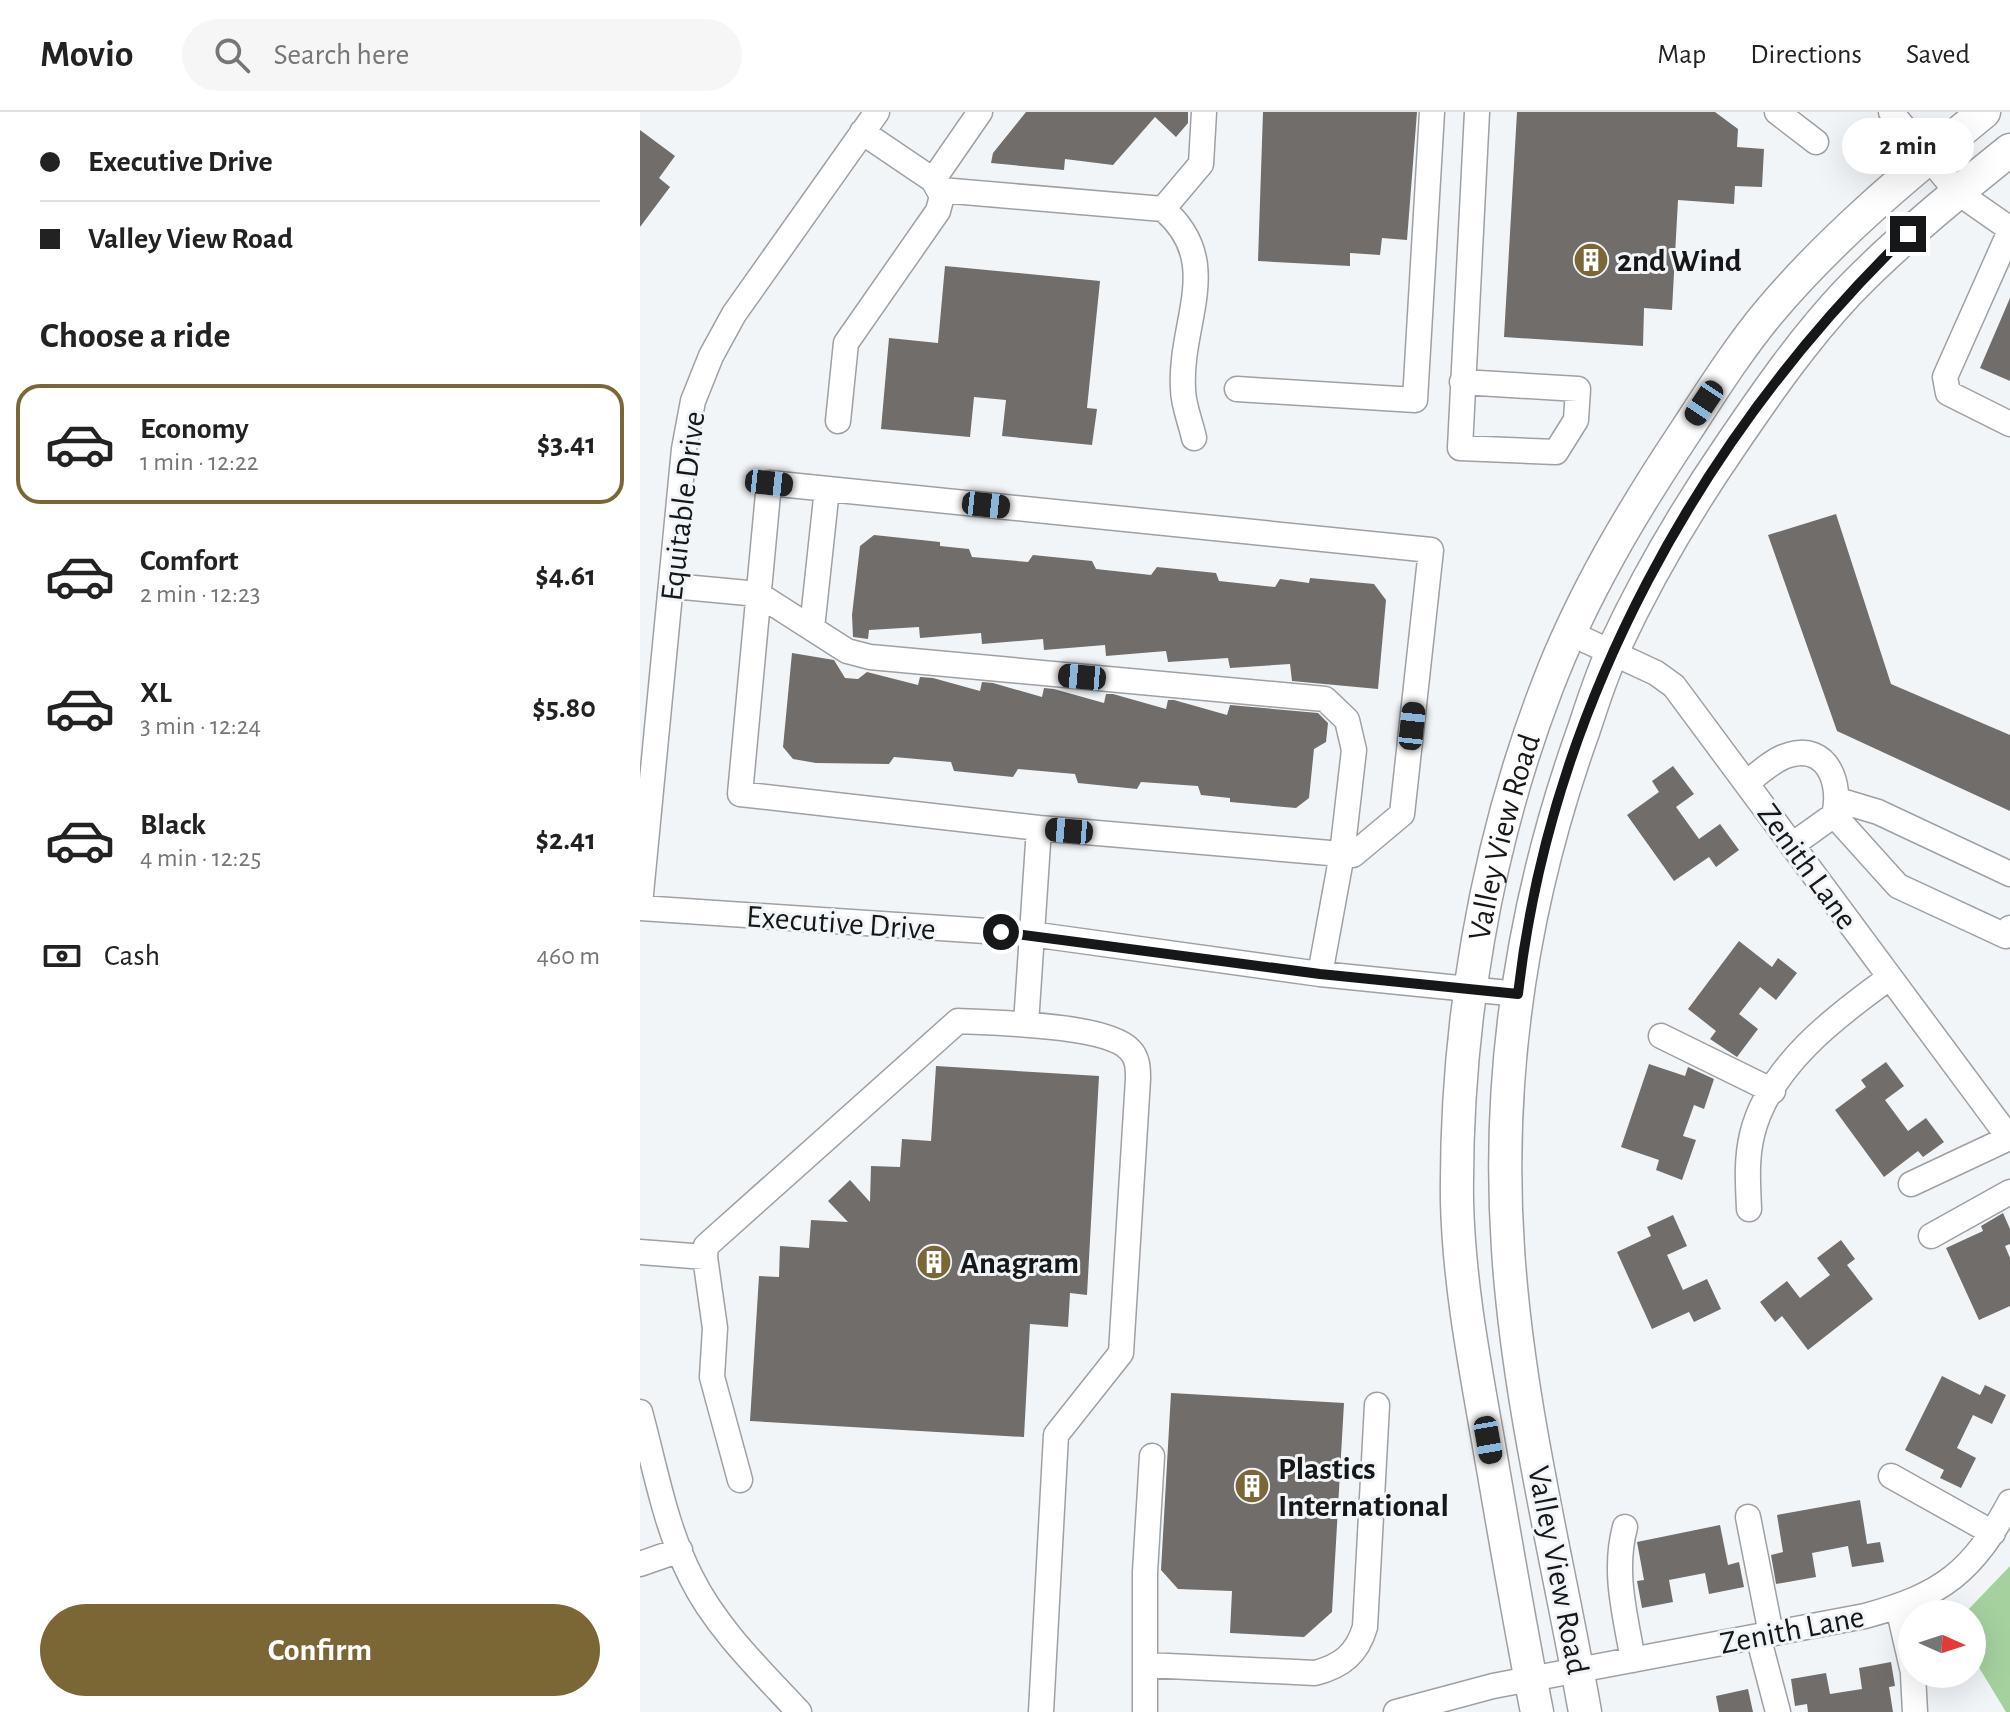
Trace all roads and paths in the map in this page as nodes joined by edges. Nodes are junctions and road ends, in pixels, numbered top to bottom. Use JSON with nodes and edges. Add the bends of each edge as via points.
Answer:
{"nodes":[{"id":1,"x":877,"y":112,"type":"edge"},
{"id":2,"x":980,"y":112,"type":"edge"},
{"id":3,"x":1204,"y":112,"type":"edge"},
{"id":4,"x":1432,"y":112,"type":"edge"},
{"id":5,"x":1477,"y":112,"type":"edge"},
{"id":6,"x":1777,"y":112,"type":"edge"},
{"id":7,"x":1891,"y":112,"type":"edge"},
{"id":8,"x":1984,"y":112,"type":"edge"},
{"id":9,"x":862,"y":132,"type":"junction"},
{"id":10,"x":1816,"y":142,"type":"dead end"},
{"id":11,"x":2010,"y":150,"type":"edge"},
{"id":12,"x":1927,"y":159,"type":"junction"},
{"id":13,"x":937,"y":185,"type":"junction"},
{"id":14,"x":1957,"y":192,"type":"junction"},
{"id":15,"x":1163,"y":209,"type":"junction"},
{"id":16,"x":2010,"y":230,"type":"edge"},
{"id":17,"x":1462,"y":382,"type":"junction"},
{"id":18,"x":1237,"y":389,"type":"dead end"},
{"id":19,"x":838,"y":421,"type":"dead end"},
{"id":20,"x":2010,"y":424,"type":"edge"},
{"id":21,"x":1194,"y":438,"type":"dead end"},
{"id":22,"x":827,"y":489,"type":"junction"},
{"id":23,"x":673,"y":586,"type":"junction"},
{"id":24,"x":758,"y":594,"type":"junction"},
{"id":25,"x":812,"y":628,"type":"junction"},
{"id":26,"x":1572,"y":634,"type":"junction"},
{"id":27,"x":1612,"y":651,"type":"junction"},
{"id":28,"x":1747,"y":783,"type":"junction"},
{"id":29,"x":1836,"y":807,"type":"junction"},
{"id":30,"x":1039,"y":828,"type":"junction"},
{"id":31,"x":1792,"y":845,"type":"junction"},
{"id":32,"x":1342,"y":854,"type":"junction"},
{"id":33,"x":2010,"y":874,"type":"edge"},
{"id":34,"x":640,"y":906,"type":"edge"},
{"id":35,"x":2010,"y":928,"type":"edge"},
{"id":36,"x":1031,"y":934,"type":"junction"},
{"id":37,"x":1320,"y":974,"type":"junction"},
{"id":38,"x":1889,"y":978,"type":"junction"},
{"id":39,"x":1471,"y":989,"type":"junction"},
{"id":40,"x":1518,"y":994,"type":"junction"},
{"id":41,"x":1026,"y":1024,"type":"junction"},
{"id":42,"x":1661,"y":1036,"type":"dead end"},
{"id":43,"x":1773,"y":1091,"type":"junction"},
{"id":44,"x":2010,"y":1139,"type":"edge"},
{"id":45,"x":1911,"y":1184,"type":"dead end"},
{"id":46,"x":2010,"y":1192,"type":"edge"},
{"id":47,"x":1749,"y":1209,"type":"dead end"},
{"id":48,"x":1931,"y":1236,"type":"dead end"},
{"id":49,"x":640,"y":1252,"type":"edge"},
{"id":50,"x":705,"y":1257,"type":"junction"},
{"id":51,"x":1377,"y":1405,"type":"dead end"},
{"id":52,"x":640,"y":1412,"type":"edge"},
{"id":53,"x":1152,"y":1456,"type":"dead end"},
{"id":54,"x":1891,"y":1476,"type":"dead end"},
{"id":55,"x":740,"y":1480,"type":"dead end"},
{"id":56,"x":2010,"y":1502,"type":"edge"},
{"id":57,"x":1748,"y":1517,"type":"dead end"},
{"id":58,"x":1625,"y":1527,"type":"dead end"},
{"id":59,"x":1993,"y":1533,"type":"junction"},
{"id":60,"x":680,"y":1550,"type":"junction"},
{"id":61,"x":640,"y":1564,"type":"edge"},
{"id":62,"x":1920,"y":1600,"type":"edge"},
{"id":63,"x":1898,"y":1607,"type":"edge"},
{"id":64,"x":1765,"y":1635,"type":"junction"},
{"id":65,"x":1633,"y":1660,"type":"junction"},
{"id":66,"x":1147,"y":1665,"type":"junction"},
{"id":67,"x":1578,"y":1669,"type":"junction"},
{"id":68,"x":1530,"y":1679,"type":"junction"},
{"id":69,"x":1914,"y":1688,"type":"edge"},
{"id":70,"x":799,"y":1712,"type":"edge"},
{"id":71,"x":1041,"y":1712,"type":"edge"},
{"id":72,"x":1145,"y":1712,"type":"edge"},
{"id":73,"x":1396,"y":1712,"type":"edge"},
{"id":74,"x":1537,"y":1712,"type":"edge"},
{"id":75,"x":1585,"y":1712,"type":"edge"},
{"id":76,"x":1778,"y":1712,"type":"edge"},
{"id":77,"x":1915,"y":1712,"type":"edge"}],
"edges":[{"from":1,"to":9,"type":"street","name":"Equitable Drive"},
{"from":2,"to":13,"type":"street"},
{"from":3,"to":15,"type":"street","via":[[1201,164]]},
{"from":4,"to":18,"type":"street","via":[[1415,400]]},
{"from":5,"to":17,"type":"street"},
{"from":6,"to":10,"type":"street"},
{"from":7,"to":12,"type":"street"},
{"from":8,"to":12,"type":"main road","name":"Valley View Road"},
{"from":9,"to":13,"type":"street"},
{"from":9,"to":23,"type":"street","name":"Equitable Drive","via":[[734,314],[711,356],[693,401],[684,449]]},
{"from":11,"to":14,"type":"main road","name":"Valley View Road"},
{"from":12,"to":14,"type":"street"},
{"from":12,"to":26,"type":"main road","name":"Valley View Road","via":[[1845,231],[1768,313],[1640,499]]},
{"from":13,"to":15,"type":"street"},
{"from":13,"to":19,"type":"street","via":[[938,211],[846,343]]},
{"from":14,"to":16,"type":"street"},
{"from":14,"to":27,"type":"main road","name":"Valley View Road","via":[[1847,293],[1777,376],[1692,503]]},
{"from":15,"to":21,"type":"street","via":[[1187,234],[1196,261],[1182,390]]},
{"from":16,"to":20,"type":"street","via":[[1945,377],[1948,393],[1958,401]]},
{"from":17,"to":17,"type":"street","via":[[1578,389],[1576,420],[1556,452],[1460,448]]},
{"from":22,"to":24,"type":"street","via":[[769,483]]},
{"from":22,"to":25,"type":"street"},
{"from":22,"to":32,"type":"street","via":[[1431,550],[1402,814],[1353,855]]},
{"from":23,"to":24,"type":"street"},
{"from":23,"to":34,"type":"street","name":"Equitable Drive"},
{"from":24,"to":25,"type":"street"},
{"from":24,"to":30,"type":"street","via":[[740,794]]},
{"from":25,"to":32,"type":"street","via":[[847,651],[870,657],[1325,699],[1347,720],[1353,737]]},
{"from":26,"to":27,"type":"street","name":"Zenith Lane"},
{"from":26,"to":39,"type":"main road","name":"Valley View Road","via":[[1548,685],[1512,792]]},
{"from":27,"to":28,"type":"street","name":"Zenith Lane","via":[[1674,686]]},
{"from":27,"to":40,"type":"main road","name":"Valley View Road","via":[[1568,771],[1538,876]]},
{"from":28,"to":29,"type":"street","via":[[1785,756],[1807,754],[1828,765],[1837,786]]},
{"from":28,"to":31,"type":"street","name":"Zenith Lane"},
{"from":29,"to":31,"type":"street"},
{"from":29,"to":33,"type":"street","via":[[1878,812]]},
{"from":29,"to":35,"type":"street","via":[[1898,886],[2006,936]]},
{"from":30,"to":32,"type":"street"},
{"from":30,"to":36,"type":"street"},
{"from":31,"to":38,"type":"street","name":"Zenith Lane"},
{"from":32,"to":37,"type":"street"},
{"from":34,"to":36,"type":"street","name":"Executive Drive"},
{"from":36,"to":37,"type":"street","name":"Executive Drive"},
{"from":36,"to":41,"type":"street"},
{"from":37,"to":39,"type":"street","name":"Executive Drive"},
{"from":38,"to":43,"type":"street","via":[[1843,1011],[1800,1054]]},
{"from":38,"to":44,"type":"street","name":"Zenith Lane"},
{"from":39,"to":40,"type":"street","name":"Executive Drive"},
{"from":39,"to":68,"type":"main road","name":"Valley View Road","via":[[1457,1202],[1465,1307]]},
{"from":40,"to":67,"type":"main road","name":"Valley View Road","via":[[1506,1103],[1508,1251],[1529,1411]]},
{"from":41,"to":50,"type":"street","via":[[958,1021],[706,1246]]},
{"from":41,"to":71,"type":"street","via":[[1106,1036],[1131,1051],[1138,1065],[1121,1353],[1056,1435]]},
{"from":42,"to":43,"type":"street"},
{"from":43,"to":47,"type":"street","via":[[1753,1131],[1747,1166]]},
{"from":44,"to":45,"type":"street"},
{"from":46,"to":48,"type":"street"},
{"from":49,"to":50,"type":"street"},
{"from":50,"to":55,"type":"street","via":[[715,1328],[712,1377]]},
{"from":51,"to":66,"type":"street","via":[[1365,1627],[1350,1656],[1315,1673]]},
{"from":52,"to":60,"type":"street"},
{"from":53,"to":66,"type":"street","via":[[1145,1572]]},
{"from":54,"to":59,"type":"street"},
{"from":56,"to":59,"type":"street","name":"Zenith Lane"},
{"from":57,"to":64,"type":"street"},
{"from":58,"to":65,"type":"street","via":[[1618,1579]]},
{"from":59,"to":62,"type":"street","name":"Zenith Lane","via":[[1959,1574]]},
{"from":60,"to":61,"type":"street"},
{"from":60,"to":70,"type":"street","via":[[707,1604]]},
{"from":63,"to":64,"type":"street","name":"Zenith Lane"},
{"from":64,"to":65,"type":"street","name":"Zenith Lane"},
{"from":64,"to":76,"type":"street"},
{"from":65,"to":67,"type":"street","name":"Zenith Lane"},
{"from":66,"to":72,"type":"street"},
{"from":67,"to":68,"type":"street","name":"Zenith Lane"},
{"from":67,"to":75,"type":"main road","name":"Valley View Road"},
{"from":68,"to":73,"type":"street","name":"Zenith Lane"},
{"from":68,"to":74,"type":"main road","name":"Valley View Road"},
{"from":69,"to":77,"type":"street"}]}
